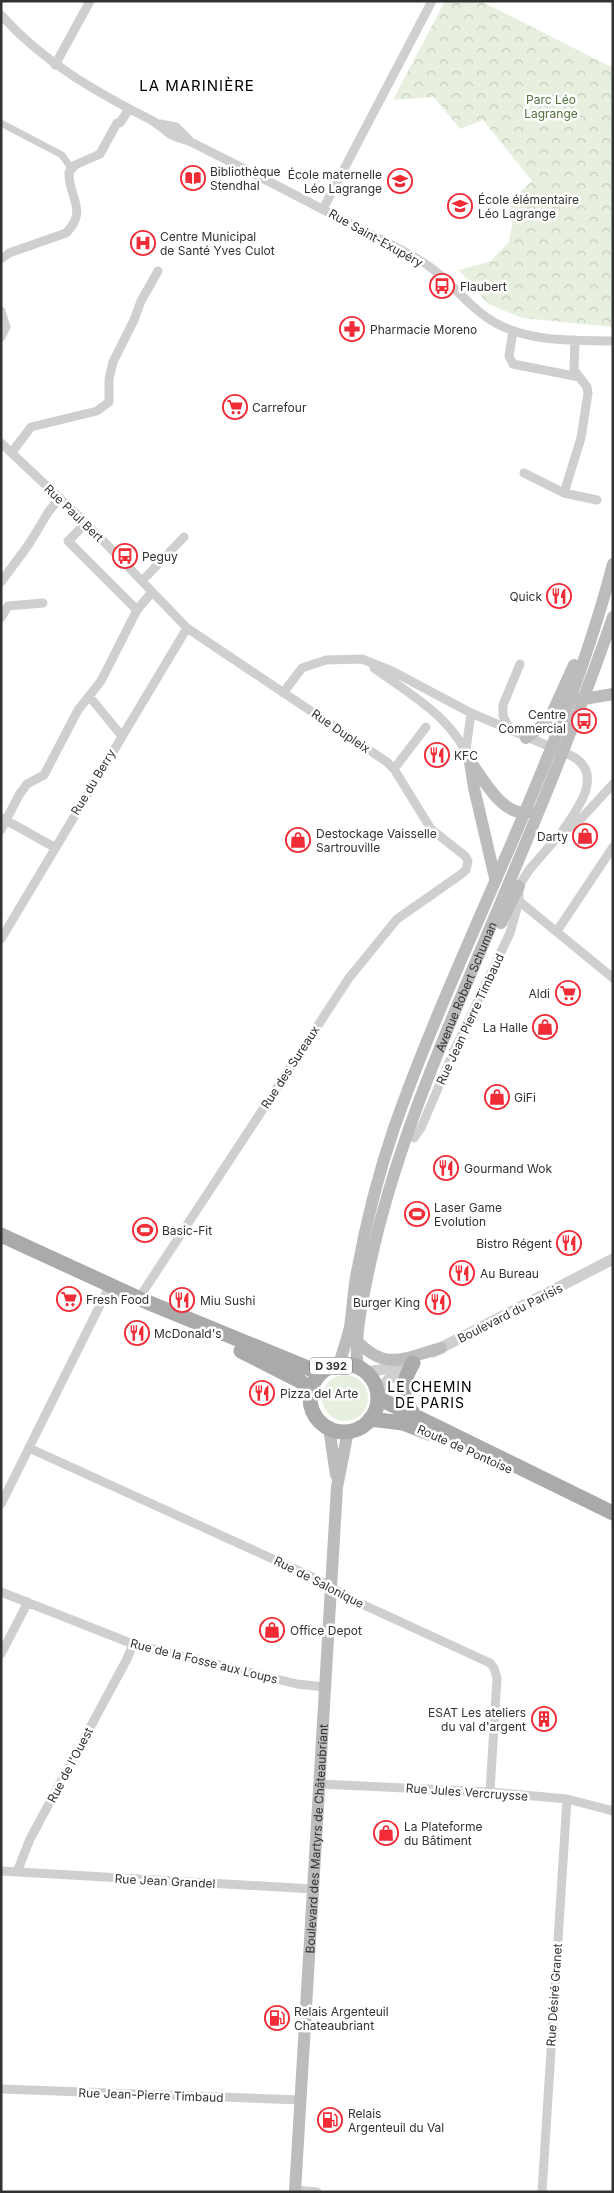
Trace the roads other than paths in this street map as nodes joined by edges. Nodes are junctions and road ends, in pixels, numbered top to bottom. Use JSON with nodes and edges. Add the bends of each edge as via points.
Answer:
{"nodes":[{"id":1,"x":90,"y":1,"type":"edge"},
{"id":2,"x":432,"y":1,"type":"edge"},
{"id":3,"x":1,"y":15,"type":"edge"},
{"id":4,"x":55,"y":65,"type":"junction"},
{"id":5,"x":129,"y":109,"type":"junction"},
{"id":6,"x":1,"y":123,"type":"edge"},
{"id":7,"x":71,"y":168,"type":"junction"},
{"id":8,"x":323,"y":209,"type":"junction"},
{"id":9,"x":1,"y":259,"type":"edge"},
{"id":10,"x":158,"y":271,"type":"dead end"},
{"id":11,"x":1,"y":311,"type":"edge"},
{"id":12,"x":513,"y":331,"type":"junction"},
{"id":13,"x":1,"y":336,"type":"edge"},
{"id":14,"x":574,"y":340,"type":"junction"},
{"id":15,"x":613,"y":341,"type":"edge"},
{"id":16,"x":579,"y":377,"type":"junction"},
{"id":17,"x":1,"y":443,"type":"edge"},
{"id":18,"x":12,"y":452,"type":"junction"},
{"id":19,"x":524,"y":473,"type":"dead end"},
{"id":20,"x":564,"y":493,"type":"junction"},
{"id":21,"x":60,"y":498,"type":"junction"},
{"id":22,"x":596,"y":500,"type":"dead end"},
{"id":23,"x":86,"y":523,"type":"junction"},
{"id":24,"x":184,"y":537,"type":"dead end"},
{"id":25,"x":613,"y":564,"type":"edge"},
{"id":26,"x":142,"y":581,"type":"junction"},
{"id":27,"x":1,"y":582,"type":"edge"},
{"id":28,"x":152,"y":592,"type":"junction"},
{"id":29,"x":604,"y":596,"type":"junction"},
{"id":30,"x":42,"y":603,"type":"dead end"},
{"id":31,"x":137,"y":610,"type":"junction"},
{"id":32,"x":613,"y":617,"type":"edge"},
{"id":33,"x":1,"y":618,"type":"edge"},
{"id":34,"x":187,"y":628,"type":"junction"},
{"id":35,"x":362,"y":659,"type":"junction"},
{"id":36,"x":520,"y":664,"type":"dead end"},
{"id":37,"x":284,"y":693,"type":"junction"},
{"id":38,"x":613,"y":694,"type":"edge"},
{"id":39,"x":89,"y":696,"type":"junction"},
{"id":40,"x":585,"y":697,"type":"junction"},
{"id":41,"x":568,"y":703,"type":"junction"},
{"id":42,"x":471,"y":713,"type":"junction"},
{"id":43,"x":426,"y":727,"type":"dead end"},
{"id":44,"x":512,"y":731,"type":"junction"},
{"id":45,"x":121,"y":735,"type":"junction"},
{"id":46,"x":526,"y":738,"type":"junction"},
{"id":47,"x":557,"y":750,"type":"junction"},
{"id":48,"x":468,"y":756,"type":"junction"},
{"id":49,"x":394,"y":769,"type":"junction"},
{"id":50,"x":613,"y":784,"type":"edge"},
{"id":51,"x":540,"y":809,"type":"junction"},
{"id":52,"x":523,"y":813,"type":"junction"},
{"id":53,"x":4,"y":819,"type":"edge"},
{"id":54,"x":1,"y":830,"type":"edge"},
{"id":55,"x":561,"y":833,"type":"junction"},
{"id":56,"x":54,"y":847,"type":"junction"},
{"id":57,"x":613,"y":848,"type":"edge"},
{"id":58,"x":468,"y":861,"type":"joint"},
{"id":59,"x":495,"y":878,"type":"junction"},
{"id":60,"x":519,"y":886,"type":"junction"},
{"id":61,"x":519,"y":901,"type":"junction"},
{"id":62,"x":557,"y":932,"type":"junction"},
{"id":63,"x":3,"y":933,"type":"edge"},
{"id":64,"x":613,"y":978,"type":"edge"},
{"id":65,"x":452,"y":1018,"type":"junction"},
{"id":66,"x":401,"y":1108,"type":"junction"},
{"id":67,"x":409,"y":1138,"type":"junction"},
{"id":68,"x":1,"y":1235,"type":"edge"},
{"id":69,"x":613,"y":1259,"type":"edge"},
{"id":70,"x":110,"y":1285,"type":"junction"},
{"id":71,"x":143,"y":1300,"type":"junction"},
{"id":72,"x":356,"y":1340,"type":"junction"},
{"id":73,"x":441,"y":1348,"type":"junction"},
{"id":74,"x":339,"y":1364,"type":"junction"},
{"id":75,"x":410,"y":1365,"type":"junction"},
{"id":76,"x":362,"y":1370,"type":"junction"},
{"id":77,"x":320,"y":1373,"type":"junction"},
{"id":78,"x":311,"y":1389,"type":"junction"},
{"id":79,"x":377,"y":1395,"type":"junction"},
{"id":80,"x":415,"y":1416,"type":"junction"},
{"id":81,"x":370,"y":1419,"type":"junction"},
{"id":82,"x":329,"y":1428,"type":"junction"},
{"id":83,"x":348,"y":1431,"type":"junction"},
{"id":84,"x":29,"y":1448,"type":"junction"},
{"id":85,"x":337,"y":1486,"type":"junction"},
{"id":86,"x":559,"y":1488,"type":"junction"},
{"id":87,"x":1,"y":1504,"type":"edge"},
{"id":88,"x":613,"y":1513,"type":"edge"},
{"id":89,"x":331,"y":1588,"type":"junction"},
{"id":90,"x":1,"y":1592,"type":"edge"},
{"id":91,"x":28,"y":1602,"type":"junction"},
{"id":92,"x":133,"y":1644,"type":"junction"},
{"id":93,"x":1,"y":1654,"type":"edge"},
{"id":94,"x":325,"y":1687,"type":"junction"},
{"id":95,"x":320,"y":1784,"type":"junction"},
{"id":96,"x":490,"y":1792,"type":"junction"},
{"id":97,"x":567,"y":1799,"type":"junction"},
{"id":98,"x":613,"y":1810,"type":"edge"},
{"id":99,"x":1,"y":1871,"type":"edge"},
{"id":100,"x":18,"y":1872,"type":"junction"},
{"id":101,"x":313,"y":1889,"type":"junction"},
{"id":102,"x":1,"y":2089,"type":"edge"},
{"id":103,"x":301,"y":2100,"type":"junction"},
{"id":104,"x":295,"y":2191,"type":"edge"},
{"id":105,"x":317,"y":2192,"type":"edge"},
{"id":106,"x":542,"y":2192,"type":"edge"}],
"edges":[{"from":1,"to":4,"type":"street"},
{"from":2,"to":8,"type":"street"},
{"from":3,"to":4,"type":"street","name":"Rue Saint-Exupéry"},
{"from":4,"to":5,"type":"street","name":"Rue Saint-Exupéry"},
{"from":5,"to":7,"type":"street","via":[[100,154]]},
{"from":5,"to":8,"type":"street","name":"Rue Saint-Exupéry","via":[[158,124],[176,127],[192,142]]},
{"from":6,"to":7,"type":"street","via":[[62,155]]},
{"from":7,"to":9,"type":"street","via":[[69,178],[78,216],[73,226],[66,233],[9,253]]},
{"from":8,"to":12,"type":"street","name":"Rue Saint-Exupéry","via":[[423,262],[477,312]]},
{"from":10,"to":18,"type":"street","via":[[113,362],[109,402],[98,411],[32,427]]},
{"from":11,"to":13,"type":"street","via":[[6,327]]},
{"from":12,"to":14,"type":"street","name":"Rue Saint-Exupéry"},
{"from":12,"to":16,"type":"street","via":[[509,356],[513,364]]},
{"from":14,"to":15,"type":"street","name":"Rue Saint-Exupéry"},
{"from":14,"to":16,"type":"street","via":[[574,370]]},
{"from":16,"to":20,"type":"street","via":[[588,393],[581,438]]},
{"from":17,"to":18,"type":"street","name":"Rue Paul Bert"},
{"from":18,"to":21,"type":"street","name":"Rue Paul Bert"},
{"from":19,"to":20,"type":"street"},
{"from":20,"to":22,"type":"street"},
{"from":21,"to":23,"type":"street","name":"Rue Paul Bert"},
{"from":21,"to":27,"type":"street"},
{"from":23,"to":26,"type":"street","name":"Rue Paul Bert"},
{"from":23,"to":31,"type":"street","via":[[68,541]]},
{"from":24,"to":26,"type":"street"},
{"from":25,"to":29,"type":"main road","name":"Avenue Robert Schuman"},
{"from":26,"to":28,"type":"street","name":"Rue Paul Bert"},
{"from":28,"to":31,"type":"street"},
{"from":28,"to":34,"type":"street","name":"Rue Paul Bert"},
{"from":29,"to":41,"type":"main road","name":"Avenue Robert Schuman"},
{"from":29,"to":46,"type":"main road","via":[[554,712],[545,725]]},
{"from":30,"to":33,"type":"street","via":[[8,606]]},
{"from":31,"to":39,"type":"street","via":[[101,681]]},
{"from":32,"to":40,"type":"main road","name":"Avenue Robert Schuman"},
{"from":34,"to":37,"type":"street","name":"Rue Dupleix"},
{"from":34,"to":45,"type":"street","name":"Rue du Berry"},
{"from":35,"to":37,"type":"street","via":[[326,660],[302,668]]},
{"from":35,"to":42,"type":"street","via":[[392,671]]},
{"from":35,"to":48,"type":"street","via":[[434,711],[453,730]]},
{"from":36,"to":44,"type":"street","via":[[503,705],[503,716]]},
{"from":37,"to":49,"type":"street","name":"Rue Dupleix"},
{"from":38,"to":40,"type":"main road"},
{"from":39,"to":45,"type":"street"},
{"from":39,"to":53,"type":"street","via":[[78,710],[44,774],[27,784]]},
{"from":40,"to":41,"type":"main road"},
{"from":40,"to":47,"type":"main road","name":"Avenue Robert Schuman"},
{"from":41,"to":47,"type":"main road","name":"Avenue Robert Schuman"},
{"from":42,"to":44,"type":"street"},
{"from":42,"to":48,"type":"street"},
{"from":43,"to":49,"type":"street"},
{"from":44,"to":46,"type":"street"},
{"from":45,"to":56,"type":"street","name":"Rue du Berry"},
{"from":46,"to":47,"type":"street"},
{"from":47,"to":51,"type":"main road","name":"Avenue Robert Schuman"},
{"from":47,"to":52,"type":"main road","name":"Avenue Robert Schuman"},
{"from":47,"to":55,"type":"street","via":[[581,763],[587,783],[584,798]]},
{"from":48,"to":52,"type":"main road","via":[[497,798]]},
{"from":48,"to":59,"type":"main road"},
{"from":49,"to":58,"type":"street","name":"Rue Dupleix","via":[[431,829]]},
{"from":50,"to":55,"type":"street","via":[[579,821]]},
{"from":51,"to":52,"type":"main road"},
{"from":51,"to":65,"type":"main road","name":"Avenue Robert Schuman"},
{"from":52,"to":59,"type":"main road","name":"Avenue Robert Schuman"},
{"from":53,"to":54,"type":"street"},
{"from":53,"to":56,"type":"street"},
{"from":55,"to":60,"type":"street"},
{"from":56,"to":63,"type":"street","name":"Rue du Berry"},
{"from":57,"to":62,"type":"street"},
{"from":58,"to":71,"type":"street","name":"Rue des Sureaux","via":[[466,870],[460,875],[397,919],[349,978]]},
{"from":59,"to":66,"type":"main road","name":"Avenue Robert Schuman"},
{"from":60,"to":61,"type":"street","name":"Rue Jean Pierre Timbaud"},
{"from":60,"to":65,"type":"main road"},
{"from":61,"to":62,"type":"street"},
{"from":61,"to":67,"type":"street","name":"Rue Jean Pierre Timbaud","via":[[510,933],[421,1128]]},
{"from":62,"to":64,"type":"street"},
{"from":65,"to":67,"type":"main road","name":"Avenue Robert Schuman"},
{"from":66,"to":67,"type":"main road","via":[[400,1128]]},
{"from":66,"to":74,"type":"main road","name":"Avenue Robert Schuman","via":[[368,1215],[350,1326]]},
{"from":67,"to":72,"type":"main road","name":"Avenue Robert Schuman","via":[[380,1218]]},
{"from":68,"to":70,"type":"main road","number":"D 392"},
{"from":69,"to":73,"type":"street","name":"Boulevard du Parisis"},
{"from":70,"to":71,"type":"main road","number":"D 392"},
{"from":70,"to":84,"type":"street"},
{"from":71,"to":77,"type":"main road","number":"D 392"},
{"from":71,"to":78,"type":"main road","number":"D 392"},
{"from":72,"to":73,"type":"main road","via":[[367,1352],[393,1360]]},
{"from":72,"to":76,"type":"main road","name":"Avenue Robert Schuman","via":[[355,1352]]},
{"from":73,"to":75,"type":"street","name":"Boulevard du Parisis"},
{"from":74,"to":76,"type":"main road","number":"D 392"},
{"from":74,"to":77,"type":"main road","number":"D 392"},
{"from":75,"to":76,"type":"street","name":"Boulevard du Parisis"},
{"from":75,"to":79,"type":"street","name":"Boulevard du Parisis","via":[[382,1386]]},
{"from":75,"to":80,"type":"main road","via":[[403,1394]]},
{"from":76,"to":79,"type":"main road","number":"D 392","via":[[371,1378]]},
{"from":77,"to":78,"type":"main road","number":"D 392"},
{"from":78,"to":82,"type":"main road","number":"D 392","via":[[314,1415]]},
{"from":79,"to":80,"type":"main road","name":"Route de Pontoise"},
{"from":79,"to":81,"type":"main road","via":[[377,1406]]},
{"from":80,"to":86,"type":"main road","name":"Route de Pontoise"},
{"from":81,"to":83,"type":"main road"},
{"from":81,"to":86,"type":"main road","name":"Route de Pontoise","via":[[416,1427]]},
{"from":82,"to":83,"type":"main road"},
{"from":82,"to":85,"type":"main road","name":"Boulevard des Martyrs de Châteaubriant"},
{"from":83,"to":85,"type":"main road","name":"Boulevard des Martyrs de Châteaubriant"},
{"from":84,"to":87,"type":"street"},
{"from":84,"to":89,"type":"street","name":"Rue de Salonique"},
{"from":85,"to":89,"type":"main road","name":"Boulevard des Martyrs de Châteaubriant"},
{"from":86,"to":88,"type":"main road","name":"Route de Pontoise"},
{"from":89,"to":94,"type":"main road","name":"Boulevard des Martyrs de Châteaubriant"},
{"from":89,"to":96,"type":"street","name":"Rue de Salonique","via":[[490,1663],[494,1668],[497,1678]]},
{"from":90,"to":91,"type":"street","name":"Rue de la Fosse aux Loups"},
{"from":91,"to":92,"type":"street","name":"Rue de la Fosse aux Loups"},
{"from":91,"to":93,"type":"street"},
{"from":92,"to":94,"type":"street","name":"Rue de la Fosse aux Loups","via":[[297,1684]]},
{"from":92,"to":100,"type":"street","name":"Rue de l'Ouest","via":[[30,1839]]},
{"from":94,"to":95,"type":"main road","name":"Boulevard des Martyrs de Châteaubriant"},
{"from":95,"to":96,"type":"street","name":"Rue Jules Vercruysse"},
{"from":95,"to":101,"type":"main road","name":"Boulevard des Martyrs de Châteaubriant"},
{"from":96,"to":97,"type":"street","name":"Rue Jules Vercruysse"},
{"from":97,"to":98,"type":"street","name":"Rue Jules Vercruysse"},
{"from":97,"to":106,"type":"street","name":"Rue Désiré Granet"},
{"from":99,"to":100,"type":"street"},
{"from":100,"to":101,"type":"street","name":"Rue Jean Grandel"},
{"from":101,"to":103,"type":"main road","name":"Boulevard des Martyrs de Châteaubriant"},
{"from":102,"to":103,"type":"street","name":"Rue Jean-Pierre Timbaud"},
{"from":103,"to":104,"type":"main road","name":"Boulevard des Martyrs de Châteaubriant"},
{"from":104,"to":105,"type":"street"}]}
